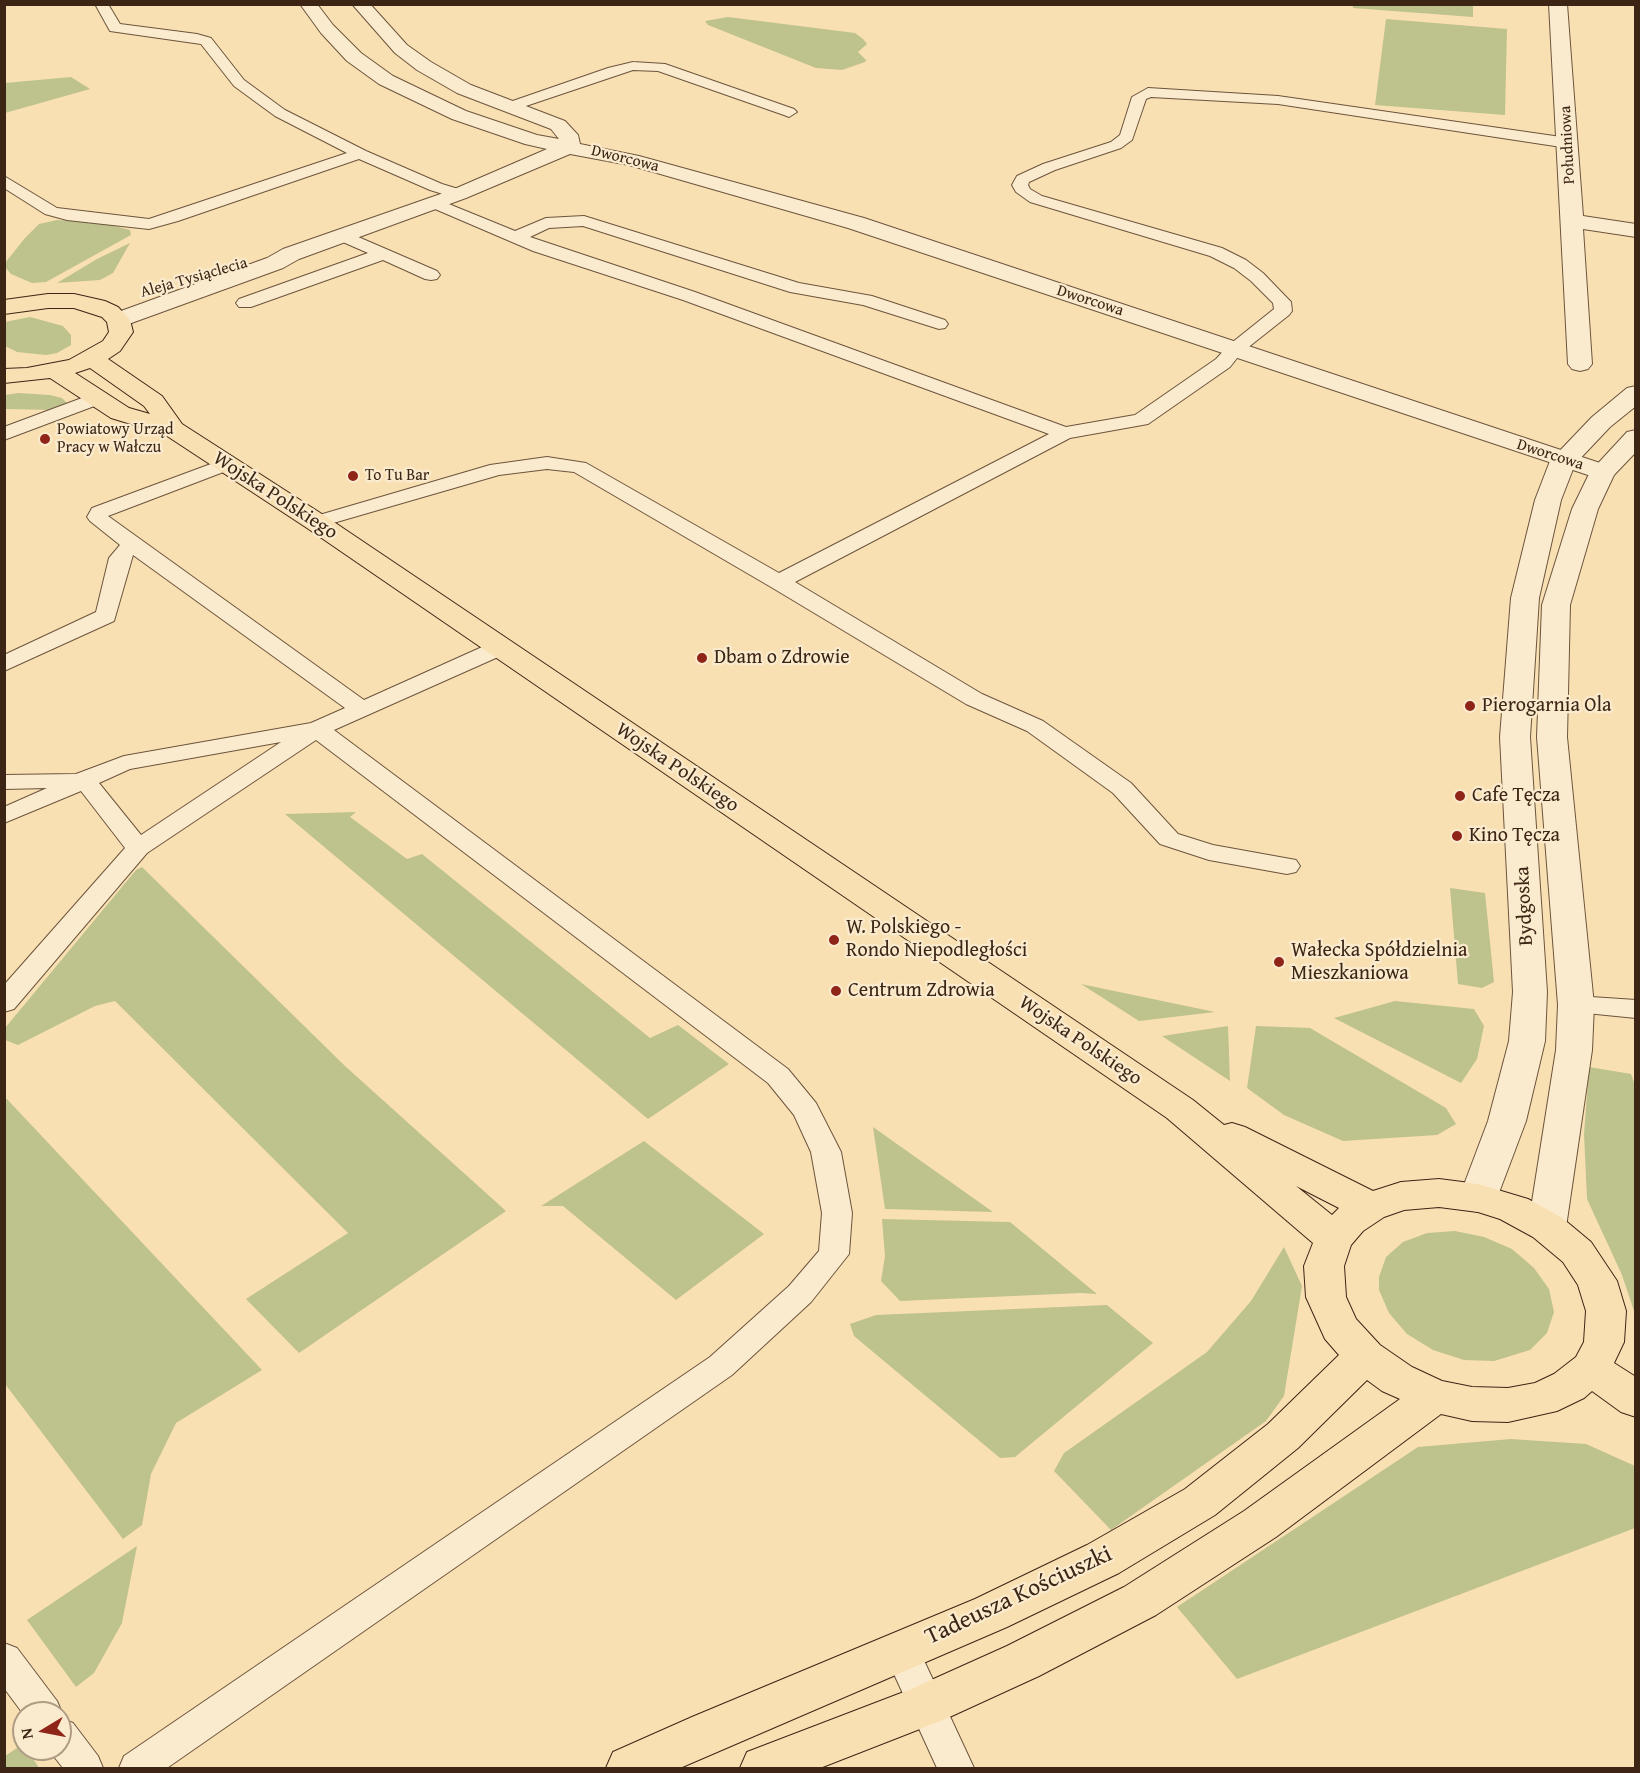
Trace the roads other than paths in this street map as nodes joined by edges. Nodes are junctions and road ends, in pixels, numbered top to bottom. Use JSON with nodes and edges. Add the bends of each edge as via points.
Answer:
{"nodes":[{"id":1,"x":101,"y":4,"type":"edge"},
{"id":2,"x":308,"y":4,"type":"edge"},
{"id":3,"x":360,"y":4,"type":"edge"},
{"id":4,"x":1558,"y":4,"type":"edge"},
{"id":5,"x":401,"y":49,"type":"junction"},
{"id":6,"x":354,"y":57,"type":"junction"},
{"id":7,"x":509,"y":107,"type":"junction"},
{"id":8,"x":789,"y":112,"type":"dead end"},
{"id":9,"x":1568,"y":143,"type":"junction"},
{"id":10,"x":571,"y":146,"type":"junction"},
{"id":11,"x":360,"y":154,"type":"junction"},
{"id":12,"x":4,"y":181,"type":"edge"},
{"id":13,"x":459,"y":194,"type":"junction"},
{"id":14,"x":434,"y":203,"type":"junction"},
{"id":15,"x":1572,"y":221,"type":"junction"},
{"id":16,"x":1635,"y":231,"type":"edge"},
{"id":17,"x":342,"y":235,"type":"junction"},
{"id":18,"x":516,"y":237,"type":"junction"},
{"id":19,"x":291,"y":254,"type":"junction"},
{"id":20,"x":382,"y":254,"type":"junction"},
{"id":21,"x":431,"y":275,"type":"dead end"},
{"id":22,"x":10,"y":303,"type":"edge"},
{"id":23,"x":245,"y":303,"type":"dead end"},
{"id":24,"x":97,"y":306,"type":"junction"},
{"id":25,"x":118,"y":320,"type":"junction"},
{"id":26,"x":939,"y":324,"type":"dead end"},
{"id":27,"x":1235,"y":349,"type":"junction"},
{"id":28,"x":93,"y":359,"type":"junction"},
{"id":29,"x":1580,"y":364,"type":"dead end"},
{"id":30,"x":56,"y":371,"type":"junction"},
{"id":31,"x":4,"y":375,"type":"edge"},
{"id":32,"x":1635,"y":393,"type":"edge"},
{"id":33,"x":98,"y":398,"type":"junction"},
{"id":34,"x":173,"y":429,"type":"junction"},
{"id":35,"x":1065,"y":433,"type":"junction"},
{"id":36,"x":4,"y":434,"type":"edge"},
{"id":37,"x":1635,"y":437,"type":"edge"},
{"id":38,"x":1563,"y":460,"type":"junction"},
{"id":39,"x":227,"y":464,"type":"junction"},
{"id":40,"x":1603,"y":472,"type":"junction"},
{"id":41,"x":316,"y":522,"type":"junction"},
{"id":42,"x":136,"y":547,"type":"junction"},
{"id":43,"x":779,"y":582,"type":"junction"},
{"id":44,"x":499,"y":648,"type":"junction"},
{"id":45,"x":4,"y":664,"type":"edge"},
{"id":46,"x":362,"y":709,"type":"junction"},
{"id":47,"x":316,"y":729,"type":"junction"},
{"id":48,"x":84,"y":779,"type":"junction"},
{"id":49,"x":4,"y":782,"type":"edge"},
{"id":50,"x":4,"y":816,"type":"edge"},
{"id":51,"x":138,"y":848,"type":"junction"},
{"id":52,"x":1287,"y":866,"type":"dead end"},
{"id":53,"x":4,"y":1003,"type":"edge"},
{"id":54,"x":1576,"y":1005,"type":"junction"},
{"id":55,"x":1635,"y":1009,"type":"edge"},
{"id":56,"x":1180,"y":1109,"type":"junction"},
{"id":57,"x":1478,"y":1197,"type":"junction"},
{"id":58,"x":1370,"y":1207,"type":"junction"},
{"id":59,"x":1547,"y":1227,"type":"junction"},
{"id":60,"x":1334,"y":1239,"type":"junction"},
{"id":61,"x":1365,"y":1356,"type":"junction"},
{"id":62,"x":1590,"y":1368,"type":"junction"},
{"id":63,"x":1435,"y":1396,"type":"junction"},
{"id":64,"x":1635,"y":1400,"type":"edge"},
{"id":65,"x":902,"y":1650,"type":"junction"},
{"id":66,"x":4,"y":1659,"type":"edge"},
{"id":67,"x":35,"y":1701,"type":"edge"},
{"id":68,"x":926,"y":1705,"type":"junction"},
{"id":69,"x":72,"y":1751,"type":"edge"},
{"id":70,"x":85,"y":1768,"type":"edge"},
{"id":71,"x":137,"y":1768,"type":"edge"},
{"id":72,"x":630,"y":1768,"type":"edge"},
{"id":73,"x":764,"y":1768,"type":"edge"},
{"id":74,"x":956,"y":1768,"type":"edge"}],
"edges":[{"from":1,"to":11,"type":"lane","via":[[115,28],[207,41],[239,83],[279,113]]},
{"from":2,"to":6,"type":"street","name":"Dworcowa"},
{"from":3,"to":5,"type":"street","name":"Dworcowa"},
{"from":4,"to":9,"type":"street","name":"Południowa"},
{"from":5,"to":6,"type":"street"},
{"from":5,"to":7,"type":"street","name":"Dworcowa","via":[[444,79]]},
{"from":6,"to":10,"type":"street","name":"Dworcowa","via":[[386,80],[459,115],[532,140]]},
{"from":7,"to":8,"type":"lane","via":[[633,66],[660,67]]},
{"from":7,"to":10,"type":"street","name":"Dworcowa","via":[[558,125],[568,135]]},
{"from":9,"to":15,"type":"street","name":"Południowa"},
{"from":9,"to":27,"type":"lane","via":[[1278,100],[1148,92],[1139,97],[1127,137],[1116,145],[1023,179],[1020,186],[1036,199],[1216,252],[1240,264],[1282,302],[1283,311]]},
{"from":10,"to":13,"type":"street","name":"Aleja Tysiąclecia"},
{"from":10,"to":27,"type":"street","name":"Dworcowa","via":[[856,223]]},
{"from":11,"to":12,"type":"lane","via":[[149,224],[51,211]]},
{"from":11,"to":13,"type":"lane"},
{"from":13,"to":14,"type":"street","name":"Aleja Tysiąclecia"},
{"from":14,"to":17,"type":"street","name":"Aleja Tysiąclecia"},
{"from":14,"to":18,"type":"lane"},
{"from":15,"to":16,"type":"street"},
{"from":15,"to":29,"type":"street","name":"Południowa"},
{"from":17,"to":19,"type":"street","name":"Aleja Tysiąclecia"},
{"from":17,"to":20,"type":"lane"},
{"from":18,"to":26,"type":"lane","via":[[546,223],[584,221],[796,288],[866,300]]},
{"from":18,"to":35,"type":"lane"},
{"from":19,"to":24,"type":"street","name":"Aleja Tysiąclecia","via":[[265,257]]},
{"from":19,"to":25,"type":"street","name":"Aleja Tysiąclecia"},
{"from":20,"to":21,"type":"lane"},
{"from":20,"to":23,"type":"lane"},
{"from":22,"to":24,"type":"main road","via":[[48,301]]},
{"from":24,"to":25,"type":"main road"},
{"from":25,"to":28,"type":"main road","via":[[121,332],[112,346]]},
{"from":27,"to":35,"type":"lane","via":[[1222,363],[1142,420]]},
{"from":27,"to":38,"type":"street","name":"Dworcowa"},
{"from":28,"to":30,"type":"main road"},
{"from":28,"to":34,"type":"main road","name":"Wojska Polskiego","via":[[153,401]]},
{"from":30,"to":31,"type":"main road"},
{"from":30,"to":33,"type":"main road","name":"Wojska Polskiego"},
{"from":32,"to":38,"type":"street","name":"Bydgoska"},
{"from":33,"to":34,"type":"main road","name":"Wojska Polskiego","via":[[120,413]]},
{"from":33,"to":36,"type":"lane"},
{"from":34,"to":39,"type":"main road","name":"Wojska Polskiego"},
{"from":35,"to":43,"type":"lane"},
{"from":37,"to":40,"type":"street","name":"Bydgoska"},
{"from":38,"to":40,"type":"street","name":"Dworcowa"},
{"from":38,"to":57,"type":"street","name":"Bydgoska","via":[[1548,500],[1525,598],[1515,737],[1530,992],[1527,1041],[1507,1122]]},
{"from":39,"to":41,"type":"main road","name":"Wojska Polskiego"},
{"from":39,"to":42,"type":"lane","via":[[99,512],[97,517]]},
{"from":40,"to":54,"type":"street","name":"Bydgoska","via":[[1584,509],[1556,605],[1552,737]]},
{"from":41,"to":43,"type":"lane","via":[[497,469],[557,464],[579,467]]},
{"from":41,"to":44,"type":"main road","name":"Wojska Polskiego"},
{"from":42,"to":45,"type":"lane","via":[[126,550],[120,558],[106,616]]},
{"from":42,"to":46,"type":"lane"},
{"from":43,"to":52,"type":"lane","via":[[974,699],[1035,726],[1122,788],[1169,839],[1209,852]]},
{"from":44,"to":46,"type":"lane"},
{"from":44,"to":56,"type":"main road","name":"Wojska Polskiego"},
{"from":46,"to":47,"type":"lane"},
{"from":47,"to":48,"type":"lane","via":[[124,763]]},
{"from":47,"to":51,"type":"lane"},
{"from":47,"to":71,"type":"lane","via":[[778,1076],[806,1110],[826,1152],[837,1213],[834,1254],[800,1294],[721,1366]]},
{"from":48,"to":49,"type":"lane"},
{"from":48,"to":50,"type":"lane"},
{"from":48,"to":51,"type":"lane"},
{"from":51,"to":53,"type":"lane"},
{"from":54,"to":55,"type":"lane"},
{"from":54,"to":59,"type":"street","name":"Bydgoska","via":[[1574,1050]]},
{"from":56,"to":58,"type":"main road","name":"Wojska Polskiego"},
{"from":56,"to":60,"type":"main road","name":"Wojska Polskiego"},
{"from":57,"to":58,"type":"main road","via":[[1439,1193],[1401,1196]]},
{"from":57,"to":59,"type":"main road","via":[[1514,1209]]},
{"from":58,"to":60,"type":"main road","via":[[1349,1221]]},
{"from":59,"to":62,"type":"main road","via":[[1576,1252],[1597,1281],[1606,1311],[1604,1342]]},
{"from":60,"to":61,"type":"main road","via":[[1324,1266],[1326,1297],[1340,1328]]},
{"from":61,"to":63,"type":"main road","via":[[1397,1379]]},
{"from":61,"to":65,"type":"main road","name":"Tadeusza Kościuszki","via":[[1283,1436],[1200,1502],[1103,1559]]},
{"from":62,"to":63,"type":"main road","via":[[1569,1386],[1542,1399],[1508,1405],[1472,1404]]},
{"from":62,"to":64,"type":"main road"},
{"from":63,"to":68,"type":"main road","via":[[1260,1524],[1140,1601]]},
{"from":65,"to":68,"type":"lane"},
{"from":65,"to":72,"type":"main road","name":"Tadeusza Kościuszki"},
{"from":66,"to":67,"type":"lane"},
{"from":68,"to":73,"type":"main road"},
{"from":68,"to":74,"type":"lane"},
{"from":69,"to":70,"type":"lane"}]}
